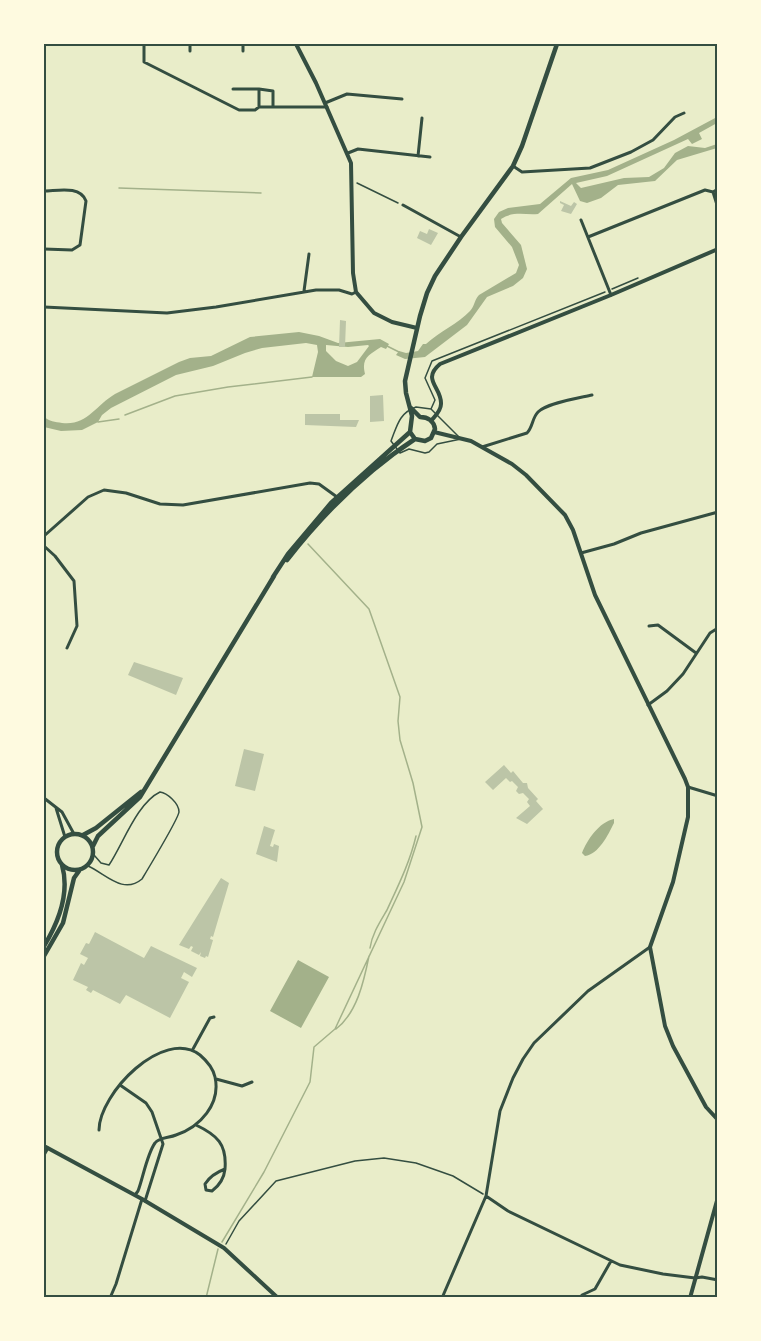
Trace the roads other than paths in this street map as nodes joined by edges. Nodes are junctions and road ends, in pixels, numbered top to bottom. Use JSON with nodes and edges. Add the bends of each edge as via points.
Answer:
{"nodes":[{"id":1,"x":144,"y":44,"type":"edge"},
{"id":2,"x":190,"y":44,"type":"edge"},
{"id":3,"x":243,"y":44,"type":"edge"},
{"id":4,"x":296,"y":44,"type":"edge"},
{"id":5,"x":476,"y":44,"type":"edge"},
{"id":6,"x":485,"y":44,"type":"edge"},
{"id":7,"x":557,"y":44,"type":"edge"},
{"id":8,"x":190,"y":51,"type":"dead end"},
{"id":9,"x":243,"y":51,"type":"dead end"},
{"id":10,"x":233,"y":89,"type":"dead end"},
{"id":11,"x":259,"y":89,"type":"junction"},
{"id":12,"x":402,"y":99,"type":"dead end"},
{"id":13,"x":326,"y":105,"type":"junction"},
{"id":14,"x":259,"y":107,"type":"junction"},
{"id":15,"x":273,"y":107,"type":"junction"},
{"id":16,"x":684,"y":113,"type":"dead end"},
{"id":17,"x":422,"y":118,"type":"dead end"},
{"id":18,"x":348,"y":153,"type":"junction"},
{"id":19,"x":418,"y":156,"type":"junction"},
{"id":20,"x":430,"y":157,"type":"dead end"},
{"id":21,"x":513,"y":166,"type":"junction"},
{"id":22,"x":717,"y":189,"type":"edge"},
{"id":23,"x":44,"y":191,"type":"edge"},
{"id":24,"x":713,"y":192,"type":"junction"},
{"id":25,"x":403,"y":206,"type":"road end"},
{"id":26,"x":717,"y":208,"type":"edge"},
{"id":27,"x":581,"y":220,"type":"dead end"},
{"id":28,"x":461,"y":237,"type":"junction"},
{"id":29,"x":588,"y":237,"type":"junction"},
{"id":30,"x":44,"y":249,"type":"edge"},
{"id":31,"x":717,"y":249,"type":"edge"},
{"id":32,"x":309,"y":254,"type":"dead end"},
{"id":33,"x":303,"y":291,"type":"junction"},
{"id":34,"x":356,"y":292,"type":"junction"},
{"id":35,"x":610,"y":292,"type":"junction"},
{"id":36,"x":44,"y":307,"type":"edge"},
{"id":37,"x":417,"y":328,"type":"junction"},
{"id":38,"x":592,"y":395,"type":"dead end"},
{"id":39,"x":411,"y":408,"type":"junction"},
{"id":40,"x":420,"y":417,"type":"junction"},
{"id":41,"x":431,"y":421,"type":"junction"},
{"id":42,"x":412,"y":422,"type":"junction"},
{"id":43,"x":410,"y":432,"type":"junction"},
{"id":44,"x":434,"y":432,"type":"junction"},
{"id":45,"x":415,"y":439,"type":"junction"},
{"id":46,"x":482,"y":447,"type":"junction"},
{"id":47,"x":398,"y":450,"type":"junction"},
{"id":48,"x":339,"y":499,"type":"junction"},
{"id":49,"x":717,"y":512,"type":"edge"},
{"id":50,"x":44,"y":536,"type":"edge"},
{"id":51,"x":44,"y":546,"type":"edge"},
{"id":52,"x":581,"y":553,"type":"junction"},
{"id":53,"x":649,"y":626,"type":"dead end"},
{"id":54,"x":717,"y":628,"type":"edge"},
{"id":55,"x":67,"y":648,"type":"dead end"},
{"id":56,"x":696,"y":653,"type":"junction"},
{"id":57,"x":648,"y":705,"type":"junction"},
{"id":58,"x":687,"y":787,"type":"junction"},
{"id":59,"x":144,"y":789,"type":"junction"},
{"id":60,"x":717,"y":796,"type":"edge"},
{"id":61,"x":44,"y":798,"type":"edge"},
{"id":62,"x":56,"y":806,"type":"junction"},
{"id":63,"x":74,"y":834,"type":"junction"},
{"id":64,"x":83,"y":835,"type":"junction"},
{"id":65,"x":65,"y":837,"type":"junction"},
{"id":66,"x":93,"y":846,"type":"junction"},
{"id":67,"x":94,"y":855,"type":"junction"},
{"id":68,"x":63,"y":865,"type":"junction"},
{"id":69,"x":87,"y":866,"type":"junction"},
{"id":70,"x":79,"y":870,"type":"junction"},
{"id":71,"x":44,"y":946,"type":"edge"},
{"id":72,"x":650,"y":947,"type":"junction"},
{"id":73,"x":44,"y":956,"type":"edge"},
{"id":74,"x":214,"y":1017,"type":"dead end"},
{"id":75,"x":193,"y":1049,"type":"junction"},
{"id":76,"x":216,"y":1079,"type":"junction"},
{"id":77,"x":252,"y":1083,"type":"dead end"},
{"id":78,"x":120,"y":1085,"type":"junction"},
{"id":79,"x":717,"y":1120,"type":"edge"},
{"id":80,"x":196,"y":1125,"type":"junction"},
{"id":81,"x":99,"y":1131,"type":"dead end"},
{"id":82,"x":161,"y":1138,"type":"junction"},
{"id":83,"x":46,"y":1147,"type":"edge"},
{"id":84,"x":44,"y":1155,"type":"edge"},
{"id":85,"x":225,"y":1169,"type":"junction"},
{"id":86,"x":135,"y":1195,"type":"junction"},
{"id":87,"x":486,"y":1196,"type":"junction"},
{"id":88,"x":717,"y":1197,"type":"edge"},
{"id":89,"x":143,"y":1200,"type":"junction"},
{"id":90,"x":611,"y":1261,"type":"junction"},
{"id":91,"x":694,"y":1278,"type":"junction"},
{"id":92,"x":717,"y":1280,"type":"edge"},
{"id":93,"x":582,"y":1295,"type":"dead end"},
{"id":94,"x":110,"y":1298,"type":"edge"},
{"id":95,"x":278,"y":1298,"type":"edge"},
{"id":96,"x":442,"y":1298,"type":"edge"},
{"id":97,"x":690,"y":1298,"type":"edge"}],
"edges":[{"from":1,"to":14,"type":"street","via":[[144,63],[239,110]]},
{"from":2,"to":8,"type":"street"},
{"from":3,"to":9,"type":"street"},
{"from":4,"to":13,"type":"street"},
{"from":5,"to":6,"type":"street"},
{"from":7,"to":21,"type":"main road"},
{"from":10,"to":11,"type":"street"},
{"from":11,"to":14,"type":"street"},
{"from":11,"to":15,"type":"street","via":[[273,91]]},
{"from":12,"to":13,"type":"street","via":[[347,94]]},
{"from":13,"to":15,"type":"street"},
{"from":13,"to":18,"type":"street"},
{"from":14,"to":15,"type":"street"},
{"from":16,"to":21,"type":"street","via":[[653,140],[590,168],[522,172]]},
{"from":17,"to":19,"type":"street"},
{"from":18,"to":19,"type":"street","via":[[358,149]]},
{"from":18,"to":34,"type":"street","via":[[353,182]]},
{"from":19,"to":20,"type":"street"},
{"from":21,"to":28,"type":"main road"},
{"from":22,"to":24,"type":"street"},
{"from":23,"to":30,"type":"street","via":[[77,191],[86,201],[80,245],[72,250]]},
{"from":24,"to":26,"type":"street"},
{"from":24,"to":29,"type":"street","via":[[705,190]]},
{"from":25,"to":28,"type":"street"},
{"from":27,"to":29,"type":"street"},
{"from":28,"to":37,"type":"main road","via":[[431,284]]},
{"from":29,"to":35,"type":"street"},
{"from":31,"to":35,"type":"street"},
{"from":32,"to":33,"type":"street"},
{"from":33,"to":34,"type":"street"},
{"from":33,"to":36,"type":"street","via":[[167,313]]},
{"from":34,"to":37,"type":"street","via":[[374,313]]},
{"from":35,"to":41,"type":"street","via":[[440,364],[432,378],[441,403]]},
{"from":37,"to":39,"type":"main road","via":[[405,388]]},
{"from":38,"to":46,"type":"street","via":[[544,407],[527,433]]},
{"from":39,"to":40,"type":"main road"},
{"from":39,"to":42,"type":"main road"},
{"from":40,"to":41,"type":"main road"},
{"from":40,"to":42,"type":"main road"},
{"from":41,"to":44,"type":"main road"},
{"from":42,"to":43,"type":"main road"},
{"from":43,"to":45,"type":"main road"},
{"from":43,"to":47,"type":"main road"},
{"from":44,"to":45,"type":"main road","via":[[425,441]]},
{"from":44,"to":46,"type":"street"},
{"from":45,"to":47,"type":"main road"},
{"from":46,"to":52,"type":"street","via":[[520,470],[565,515]]},
{"from":47,"to":48,"type":"main road"},
{"from":48,"to":50,"type":"street","via":[[319,484],[310,483],[183,505],[160,504],[104,490],[88,497]]},
{"from":48,"to":59,"type":"main road","via":[[288,554]]},
{"from":49,"to":52,"type":"street"},
{"from":51,"to":55,"type":"street","via":[[74,581],[77,626]]},
{"from":52,"to":57,"type":"street","via":[[595,595]]},
{"from":53,"to":56,"type":"street","via":[[658,626]]},
{"from":54,"to":56,"type":"street"},
{"from":56,"to":57,"type":"street","via":[[674,684]]},
{"from":57,"to":58,"type":"street"},
{"from":58,"to":60,"type":"street"},
{"from":58,"to":72,"type":"street","via":[[688,817],[673,882]]},
{"from":59,"to":64,"type":"main road"},
{"from":59,"to":66,"type":"main road","via":[[135,804],[98,836]]},
{"from":61,"to":62,"type":"street"},
{"from":62,"to":63,"type":"street"},
{"from":62,"to":65,"type":"street"},
{"from":63,"to":64,"type":"main road"},
{"from":63,"to":65,"type":"main road"},
{"from":64,"to":66,"type":"main road"},
{"from":65,"to":68,"type":"main road","via":[[57,850]]},
{"from":66,"to":67,"type":"main road"},
{"from":67,"to":69,"type":"main road"},
{"from":67,"to":69,"type":"lane","via":[[109,865],[140,812],[156,794],[168,795],[178,808],[136,884],[123,886]]},
{"from":68,"to":70,"type":"main road"},
{"from":68,"to":71,"type":"main road","via":[[61,910]]},
{"from":69,"to":70,"type":"main road"},
{"from":70,"to":73,"type":"main road","via":[[63,923]]},
{"from":72,"to":79,"type":"street","via":[[665,1026],[706,1107]]},
{"from":72,"to":87,"type":"street","via":[[588,991],[534,1043],[523,1059],[500,1111]]},
{"from":74,"to":75,"type":"street"},
{"from":75,"to":76,"type":"street","via":[[213,1068]]},
{"from":75,"to":78,"type":"street","via":[[165,1050],[145,1061]]},
{"from":76,"to":77,"type":"street","via":[[242,1086]]},
{"from":76,"to":80,"type":"street","via":[[210,1108]]},
{"from":78,"to":81,"type":"street","via":[[99,1121]]},
{"from":78,"to":82,"type":"street","via":[[146,1103]]},
{"from":80,"to":82,"type":"street"},
{"from":80,"to":85,"type":"street","via":[[217,1137],[225,1155]]},
{"from":82,"to":86,"type":"street","via":[[154,1144]]},
{"from":82,"to":89,"type":"street","via":[[163,1147]]},
{"from":83,"to":84,"type":"street"},
{"from":83,"to":86,"type":"street"},
{"from":85,"to":85,"type":"street","via":[[207,1180],[206,1190],[212,1191],[222,1182]]},
{"from":86,"to":89,"type":"street"},
{"from":87,"to":90,"type":"street","via":[[508,1211]]},
{"from":87,"to":96,"type":"street"},
{"from":88,"to":91,"type":"street"},
{"from":89,"to":94,"type":"street"},
{"from":89,"to":95,"type":"street","via":[[224,1248]]},
{"from":90,"to":91,"type":"street"},
{"from":90,"to":93,"type":"street","via":[[595,1288]]},
{"from":91,"to":92,"type":"street"},
{"from":91,"to":97,"type":"street"}]}
